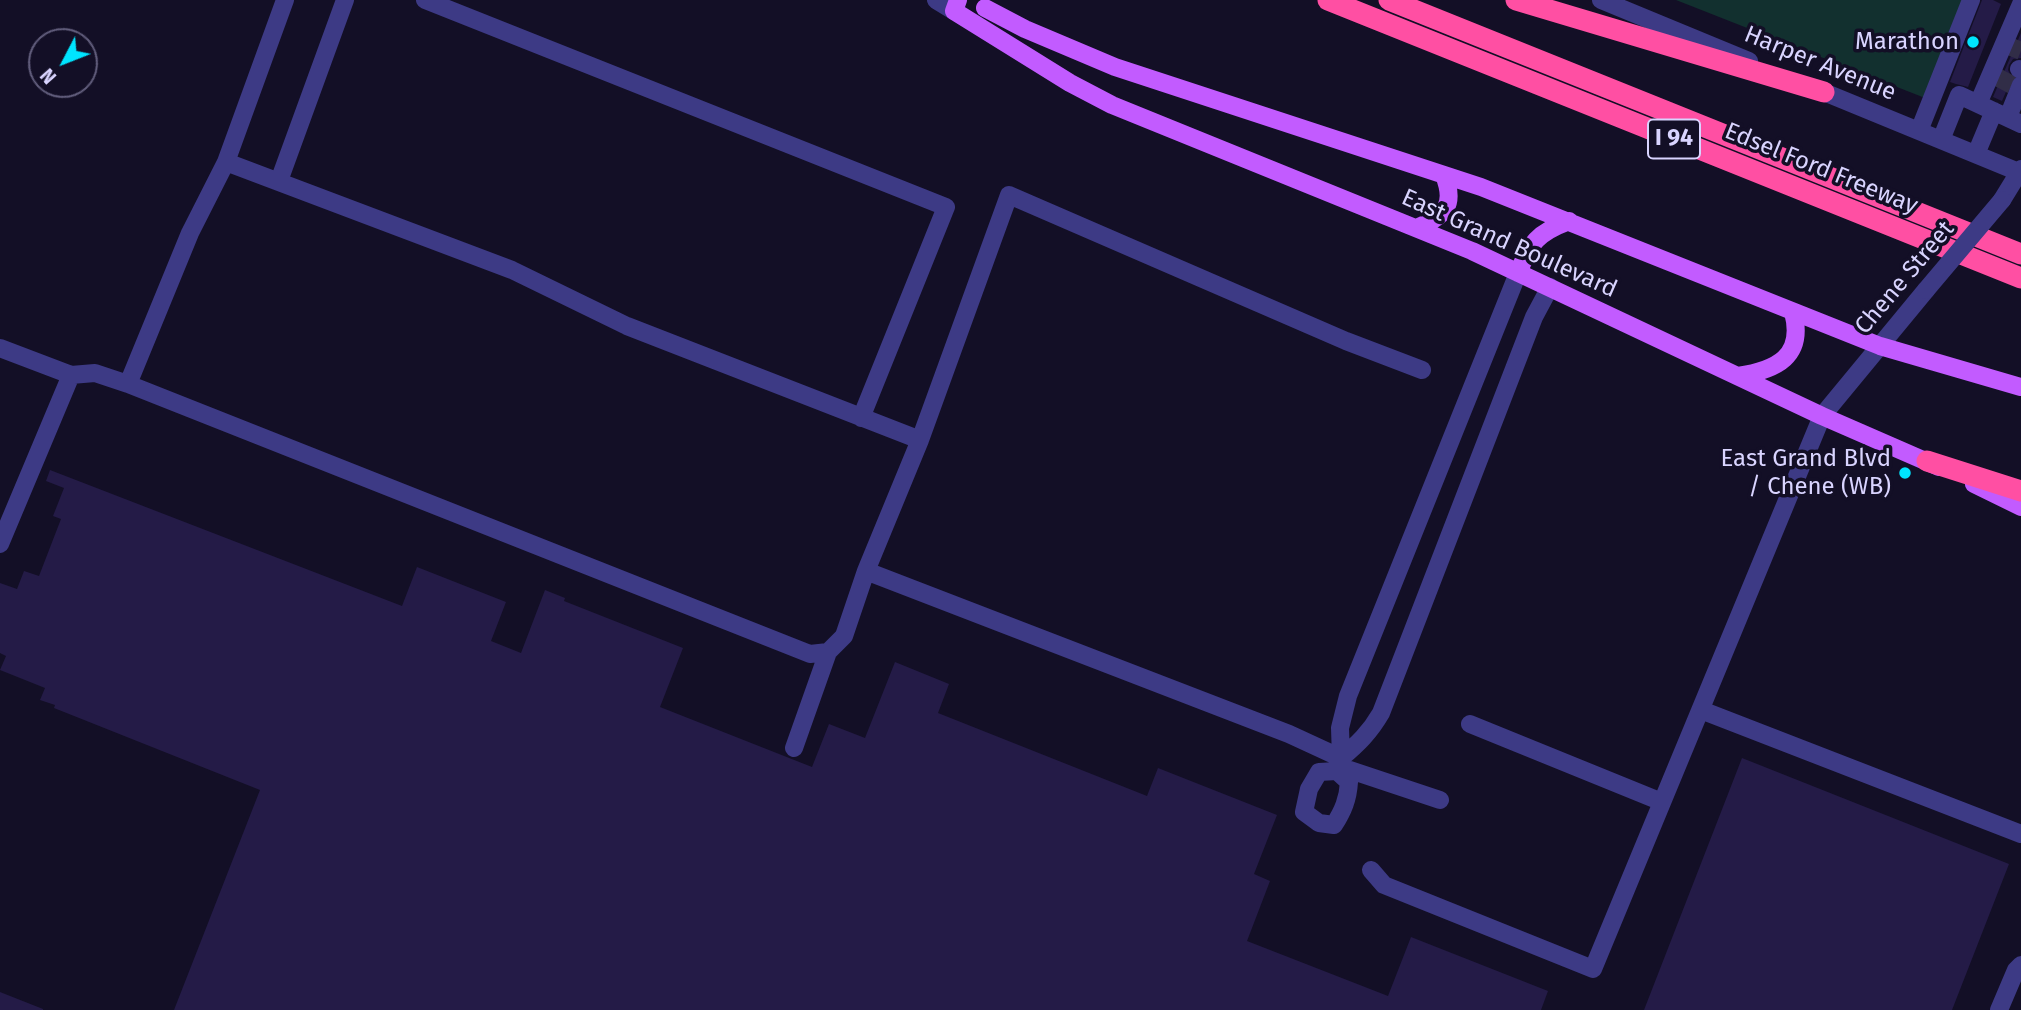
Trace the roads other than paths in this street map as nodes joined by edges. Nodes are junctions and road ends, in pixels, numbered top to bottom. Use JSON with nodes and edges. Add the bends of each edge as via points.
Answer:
{"nodes":[{"id":1,"x":285,"y":0,"type":"edge"},
{"id":2,"x":345,"y":0,"type":"edge"},
{"id":3,"x":425,"y":0,"type":"edge"},
{"id":4,"x":936,"y":0,"type":"edge"},
{"id":5,"x":1328,"y":0,"type":"edge"},
{"id":6,"x":1389,"y":0,"type":"edge"},
{"id":7,"x":1516,"y":0,"type":"edge"},
{"id":8,"x":1601,"y":0,"type":"edge"},
{"id":9,"x":1971,"y":0,"type":"edge"},
{"id":10,"x":2010,"y":0,"type":"edge"},
{"id":11,"x":986,"y":4,"type":"edge"},
{"id":12,"x":2021,"y":4,"type":"edge"},
{"id":13,"x":1626,"y":5,"type":"edge"},
{"id":14,"x":956,"y":6,"type":"edge"},
{"id":15,"x":979,"y":26,"type":"junction"},
{"id":16,"x":2009,"y":63,"type":"edge"},
{"id":17,"x":1824,"y":92,"type":"junction"},
{"id":18,"x":2000,"y":114,"type":"edge"},
{"id":19,"x":1919,"y":131,"type":"junction"},
{"id":20,"x":1941,"y":140,"type":"junction"},
{"id":21,"x":1976,"y":154,"type":"junction"},
{"id":22,"x":226,"y":162,"type":"junction"},
{"id":23,"x":2021,"y":172,"type":"edge"},
{"id":24,"x":1444,"y":175,"type":"junction"},
{"id":25,"x":279,"y":181,"type":"junction"},
{"id":26,"x":1569,"y":221,"type":"junction"},
{"id":27,"x":1416,"y":228,"type":"junction"},
{"id":28,"x":2021,"y":254,"type":"edge"},
{"id":29,"x":1518,"y":273,"type":"junction"},
{"id":30,"x":2021,"y":278,"type":"edge"},
{"id":31,"x":1550,"y":287,"type":"junction"},
{"id":32,"x":1793,"y":312,"type":"junction"},
{"id":33,"x":1881,"y":346,"type":"junction"},
{"id":34,"x":0,"y":348,"type":"edge"},
{"id":35,"x":1422,"y":370,"type":"dead end"},
{"id":36,"x":71,"y":375,"type":"junction"},
{"id":37,"x":1738,"y":376,"type":"junction"},
{"id":38,"x":128,"y":384,"type":"junction"},
{"id":39,"x":2021,"y":387,"type":"edge"},
{"id":40,"x":1822,"y":416,"type":"junction"},
{"id":41,"x":861,"y":418,"type":"junction"},
{"id":42,"x":919,"y":440,"type":"junction"},
{"id":43,"x":1927,"y":461,"type":"junction"},
{"id":44,"x":2021,"y":491,"type":"edge"},
{"id":45,"x":2021,"y":506,"type":"edge"},
{"id":46,"x":0,"y":544,"type":"edge"},
{"id":47,"x":866,"y":570,"type":"junction"},
{"id":48,"x":828,"y":652,"type":"junction"},
{"id":49,"x":1701,"y":710,"type":"junction"},
{"id":50,"x":1471,"y":724,"type":"dead end"},
{"id":51,"x":794,"y":748,"type":"dead end"},
{"id":52,"x":1339,"y":765,"type":"junction"},
{"id":53,"x":1440,"y":800,"type":"dead end"},
{"id":54,"x":1662,"y":802,"type":"junction"},
{"id":55,"x":2021,"y":834,"type":"edge"},
{"id":56,"x":1371,"y":870,"type":"dead end"},
{"id":57,"x":2021,"y":965,"type":"edge"},
{"id":58,"x":1999,"y":1010,"type":"edge"}],
"edges":[{"from":1,"to":22,"type":"street"},
{"from":2,"to":25,"type":"street"},
{"from":3,"to":41,"type":"street","via":[[946,207]]},
{"from":4,"to":14,"type":"street"},
{"from":5,"to":30,"type":"highway","name":"Edsel Ford Freeway","number":"I 94"},
{"from":6,"to":28,"type":"highway","name":"Edsel Ford Freeway","number":"I 94"},
{"from":7,"to":17,"type":"highway"},
{"from":8,"to":13,"type":"street","name":"Harper Avenue"},
{"from":9,"to":19,"type":"street"},
{"from":10,"to":12,"type":"street"},
{"from":11,"to":15,"type":"main road","name":"East Grand Boulevard"},
{"from":11,"to":24,"type":"main road","name":"East Grand Boulevard","via":[[1025,29],[1115,67]]},
{"from":12,"to":16,"type":"street"},
{"from":13,"to":17,"type":"street","name":"Harper Avenue"},
{"from":14,"to":15,"type":"main road","name":"East Grand Boulevard"},
{"from":15,"to":27,"type":"main road","name":"East Grand Boulevard","via":[[1102,100]]},
{"from":16,"to":18,"type":"street"},
{"from":16,"to":18,"type":"street"},
{"from":17,"to":19,"type":"street","name":"Harper Avenue"},
{"from":18,"to":20,"type":"street","via":[[1959,95]]},
{"from":18,"to":21,"type":"street"},
{"from":19,"to":20,"type":"street","name":"Harper Avenue"},
{"from":20,"to":21,"type":"street","name":"Harper Avenue"},
{"from":21,"to":23,"type":"street","name":"Harper Avenue"},
{"from":22,"to":25,"type":"street"},
{"from":22,"to":38,"type":"street","via":[[190,233]]},
{"from":23,"to":33,"type":"street","name":"Chene Street","bridge":true},
{"from":24,"to":26,"type":"main road","name":"East Grand Boulevard"},
{"from":24,"to":27,"type":"main road","via":[[1449,202],[1439,216]]},
{"from":25,"to":41,"type":"street","via":[[512,270],[627,326]]},
{"from":26,"to":29,"type":"main road","via":[[1533,241]]},
{"from":26,"to":32,"type":"main road","name":"East Grand Boulevard"},
{"from":27,"to":29,"type":"main road","name":"East Grand Boulevard"},
{"from":29,"to":31,"type":"main road","name":"East Grand Boulevard"},
{"from":29,"to":52,"type":"street","via":[[1348,696],[1340,728]]},
{"from":31,"to":37,"type":"main road","name":"East Grand Boulevard"},
{"from":31,"to":52,"type":"street","via":[[1534,317],[1381,713],[1371,731]]},
{"from":32,"to":33,"type":"main road","name":"East Grand Boulevard"},
{"from":32,"to":37,"type":"main road","via":[[1796,334],[1786,357],[1769,369]]},
{"from":33,"to":39,"type":"main road","name":"East Grand Boulevard"},
{"from":33,"to":40,"type":"street","name":"Chene Street"},
{"from":34,"to":36,"type":"street"},
{"from":35,"to":42,"type":"street","via":[[1009,195]]},
{"from":36,"to":38,"type":"street","via":[[95,373]]},
{"from":36,"to":46,"type":"street"},
{"from":37,"to":40,"type":"main road","name":"East Grand Boulevard"},
{"from":38,"to":48,"type":"street","via":[[810,654]]},
{"from":40,"to":43,"type":"main road","name":"East Grand Boulevard"},
{"from":40,"to":49,"type":"street","name":"Chene Street"},
{"from":41,"to":42,"type":"street"},
{"from":42,"to":47,"type":"street"},
{"from":43,"to":44,"type":"highway"},
{"from":43,"to":45,"type":"main road","name":"East Grand Boulevard"},
{"from":47,"to":48,"type":"street","via":[[844,636]]},
{"from":47,"to":52,"type":"street","via":[[1289,734]]},
{"from":48,"to":51,"type":"street"},
{"from":49,"to":54,"type":"street","name":"Chene Street"},
{"from":49,"to":55,"type":"street"},
{"from":50,"to":54,"type":"street"},
{"from":52,"to":53,"type":"street"},
{"from":54,"to":56,"type":"street","name":"Chene Street","via":[[1593,968],[1384,885]]},
{"from":57,"to":58,"type":"street"}]}
